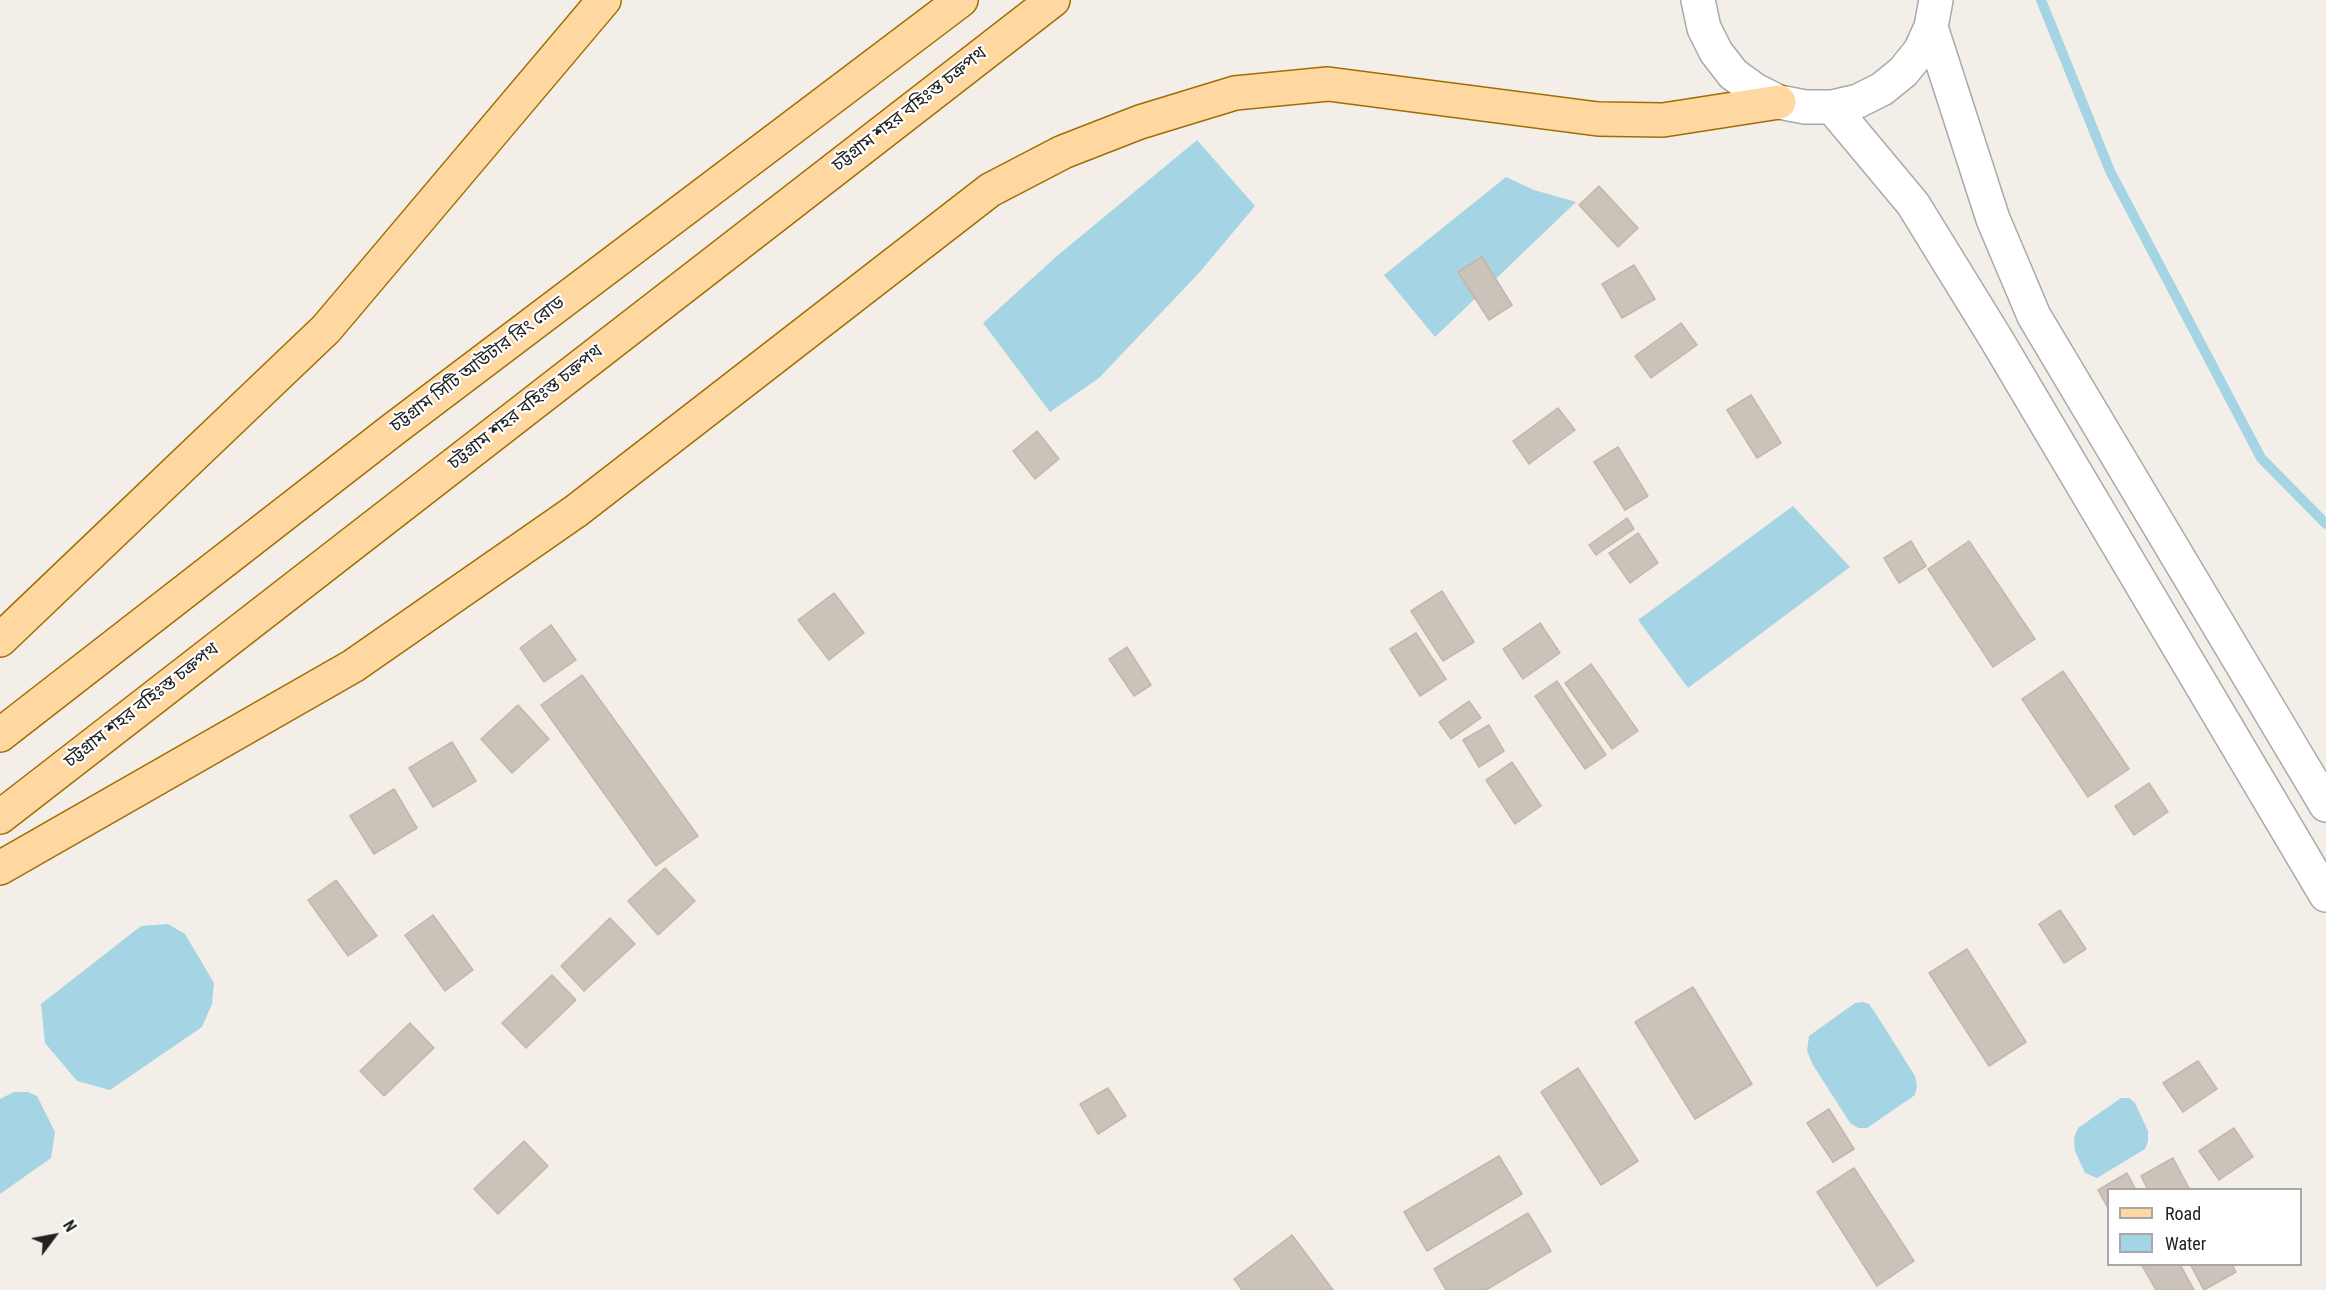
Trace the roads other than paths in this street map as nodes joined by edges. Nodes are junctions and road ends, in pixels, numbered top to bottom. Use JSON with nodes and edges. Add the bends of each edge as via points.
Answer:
{"nodes":[{"id":1,"x":604,"y":0,"type":"edge"},
{"id":2,"x":961,"y":0,"type":"edge"},
{"id":3,"x":1053,"y":0,"type":"edge"},
{"id":4,"x":1698,"y":0,"type":"edge"},
{"id":5,"x":1933,"y":13,"type":"edge"},
{"id":6,"x":1779,"y":102,"type":"junction"},
{"id":7,"x":1832,"y":107,"type":"junction"},
{"id":8,"x":0,"y":640,"type":"edge"},
{"id":9,"x":0,"y":735,"type":"edge"},
{"id":10,"x":2326,"y":805,"type":"edge"},
{"id":11,"x":0,"y":817,"type":"edge"},
{"id":12,"x":0,"y":868,"type":"edge"},
{"id":13,"x":2326,"y":895,"type":"edge"}],
"edges":[{"from":1,"to":8,"type":"main road","via":[[326,329]]},
{"from":2,"to":9,"type":"main road","name":"চট্টগ্রাম সিটি আউটার রিং রোড","via":[[394,428]]},
{"from":3,"to":11,"type":"main road","name":"চট্টগ্রাম শহর বহিঃস্ত চক্রপথ"},
{"from":4,"to":6,"type":"street","via":[[1704,28],[1733,74]]},
{"from":5,"to":7,"type":"street","via":[[1920,51],[1903,72],[1858,101]]},
{"from":5,"to":10,"type":"street","via":[[1994,219],[2034,316]]},
{"from":6,"to":7,"type":"street"},
{"from":6,"to":12,"type":"main road","via":[[1663,120],[1598,119],[1328,84],[1235,93],[1140,122],[1062,152],[990,190],[576,511],[353,666]]},
{"from":7,"to":13,"type":"street","via":[[1913,204]]}]}
